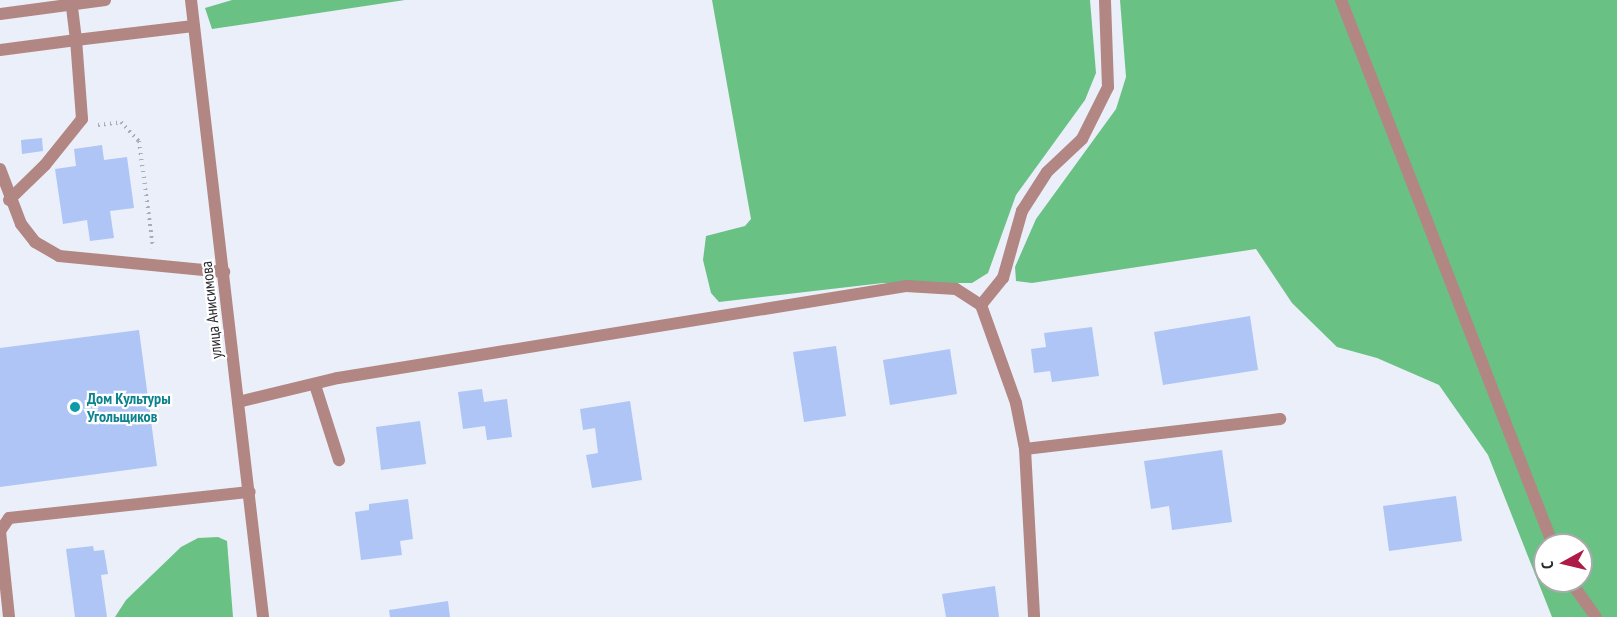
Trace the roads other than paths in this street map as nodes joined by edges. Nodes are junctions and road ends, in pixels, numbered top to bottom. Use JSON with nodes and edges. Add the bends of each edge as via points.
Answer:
{"nodes":[{"id":1,"x":105,"y":0,"type":"edge"},
{"id":2,"x":191,"y":0,"type":"edge"},
{"id":3,"x":1105,"y":0,"type":"edge"},
{"id":4,"x":1341,"y":0,"type":"edge"},
{"id":5,"x":72,"y":5,"type":"junction"},
{"id":6,"x":0,"y":14,"type":"edge"},
{"id":7,"x":193,"y":26,"type":"junction"},
{"id":8,"x":76,"y":40,"type":"junction"},
{"id":9,"x":0,"y":51,"type":"edge"},
{"id":10,"x":0,"y":169,"type":"edge"},
{"id":11,"x":9,"y":200,"type":"junction"},
{"id":12,"x":224,"y":272,"type":"junction"},
{"id":13,"x":981,"y":305,"type":"junction"},
{"id":14,"x":315,"y":385,"type":"junction"},
{"id":15,"x":238,"y":402,"type":"junction"},
{"id":16,"x":1280,"y":419,"type":"dead end"},
{"id":17,"x":1025,"y":449,"type":"junction"},
{"id":18,"x":339,"y":460,"type":"dead end"},
{"id":19,"x":250,"y":492,"type":"junction"},
{"id":20,"x":1548,"y":533,"type":"edge"},
{"id":21,"x":1579,"y":593,"type":"edge"},
{"id":22,"x":9,"y":617,"type":"edge"},
{"id":23,"x":263,"y":617,"type":"edge"},
{"id":24,"x":1034,"y":617,"type":"edge"},
{"id":25,"x":1596,"y":617,"type":"edge"}],
"edges":[{"from":1,"to":5,"type":"street"},
{"from":2,"to":7,"type":"street","name":"улица Анисимова"},
{"from":3,"to":13,"type":"street","via":[[1108,87],[1082,139],[1047,172],[1022,211],[1003,278]]},
{"from":4,"to":20,"type":"street"},
{"from":5,"to":6,"type":"street"},
{"from":5,"to":8,"type":"street"},
{"from":7,"to":8,"type":"street"},
{"from":7,"to":12,"type":"street","name":"улица Анисимова"},
{"from":8,"to":9,"type":"street"},
{"from":8,"to":11,"type":"street","via":[[82,119]]},
{"from":10,"to":11,"type":"street"},
{"from":11,"to":12,"type":"street","via":[[35,242],[59,256]]},
{"from":12,"to":15,"type":"street","name":"улица Анисимова"},
{"from":13,"to":14,"type":"street","via":[[956,289],[906,286]]},
{"from":13,"to":17,"type":"street","via":[[1009,375]]},
{"from":14,"to":15,"type":"street"},
{"from":14,"to":18,"type":"street"},
{"from":15,"to":19,"type":"street","name":"улица Анисимова"},
{"from":16,"to":17,"type":"street"},
{"from":17,"to":24,"type":"street"},
{"from":19,"to":22,"type":"street","via":[[9,519],[0,531]]},
{"from":19,"to":23,"type":"street","name":"улица Анисимова"},
{"from":21,"to":25,"type":"street"}]}
